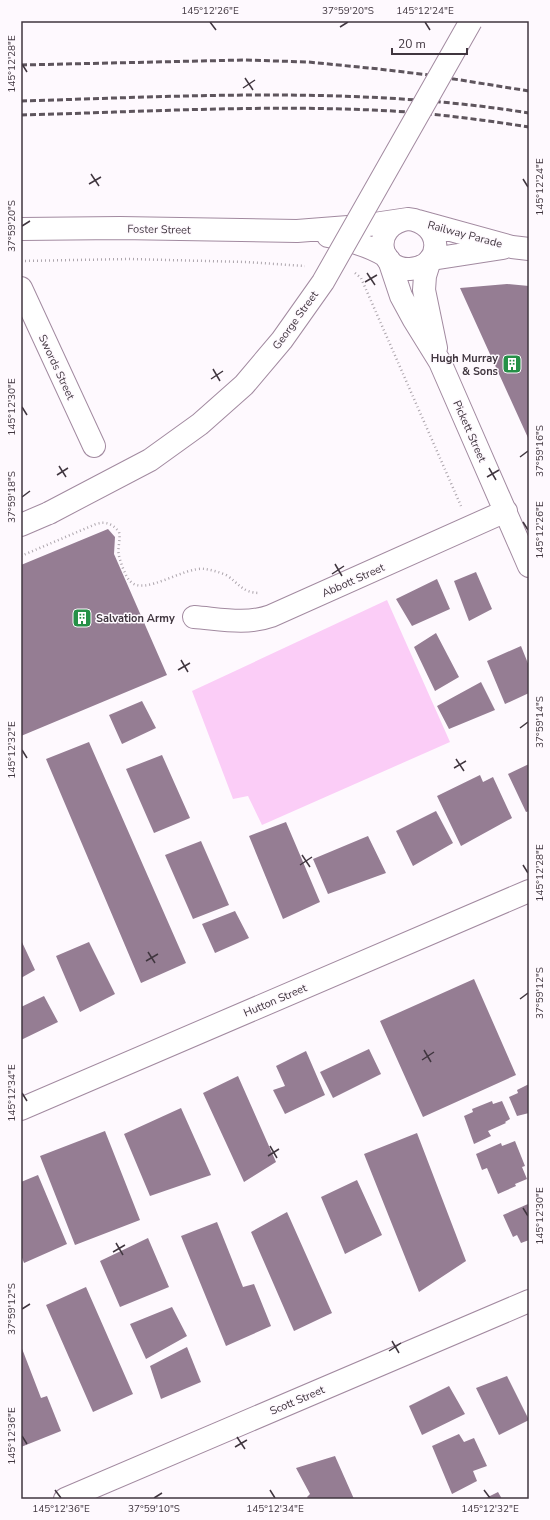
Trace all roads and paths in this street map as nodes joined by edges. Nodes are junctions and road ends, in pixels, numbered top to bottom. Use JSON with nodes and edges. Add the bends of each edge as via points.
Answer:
{"nodes":[{"id":1,"x":471,"y":21,"type":"edge"},
{"id":2,"x":413,"y":220,"type":"junction"},
{"id":3,"x":21,"y":229,"type":"edge"},
{"id":4,"x":297,"y":231,"type":"junction"},
{"id":5,"x":521,"y":248,"type":"edge"},
{"id":6,"x":388,"y":258,"type":"junction"},
{"id":7,"x":431,"y":259,"type":"junction"},
{"id":8,"x":21,"y":261,"type":"edge"},
{"id":9,"x":306,"y":266,"type":"dead end"},
{"id":10,"x":350,"y":271,"type":"dead end"},
{"id":11,"x":21,"y":288,"type":"edge"},
{"id":12,"x":440,"y":362,"type":"junction"},
{"id":13,"x":94,"y":446,"type":"dead end"},
{"id":14,"x":461,"y":508,"type":"dead end"},
{"id":15,"x":506,"y":512,"type":"junction"},
{"id":16,"x":21,"y":525,"type":"edge"},
{"id":17,"x":21,"y":556,"type":"edge"},
{"id":18,"x":529,"y":566,"type":"edge"},
{"id":19,"x":262,"y":593,"type":"dead end"},
{"id":20,"x":194,"y":617,"type":"dead end"},
{"id":21,"x":529,"y":891,"type":"edge"},
{"id":22,"x":21,"y":1109,"type":"edge"},
{"id":23,"x":529,"y":1301,"type":"edge"},
{"id":24,"x":65,"y":1499,"type":"edge"}],
"edges":[{"from":1,"to":16,"type":"street","name":"George Street","bridge":true,"via":[[323,282],[282,340],[244,385],[200,424],[150,460],[50,513]]},
{"from":2,"to":4,"type":"street","name":"Foster Street"},
{"from":2,"to":5,"type":"street","name":"Railway Parade"},
{"from":2,"to":6,"type":"street","via":[[397,222],[387,230],[382,245]]},
{"from":2,"to":7,"type":"street","via":[[428,227],[435,240],[435,251]]},
{"from":3,"to":4,"type":"street","name":"Foster Street"},
{"from":4,"to":6,"type":"street","name":"Foster Street","via":[[357,243],[372,248]]},
{"from":5,"to":7,"type":"street","name":"Railway Parade"},
{"from":6,"to":7,"type":"street","via":[[402,268],[410,269],[422,266]]},
{"from":6,"to":12,"type":"street","name":"Pickett Street","via":[[401,296],[416,326]]},
{"from":7,"to":12,"type":"street","name":"Pickett Street","via":[[425,276],[424,290]]},
{"from":8,"to":9,"type":"path","via":[[129,259]]},
{"from":10,"to":14,"type":"path","via":[[361,278]]},
{"from":11,"to":13,"type":"street","name":"Swords Street"},
{"from":12,"to":15,"type":"street","name":"Pickett Street"},
{"from":15,"to":18,"type":"street","name":"Pickett Street"},
{"from":15,"to":20,"type":"street","name":"Abbott Street","via":[[271,616],[242,621]]},
{"from":17,"to":19,"type":"path","via":[[96,524],[105,523],[112,525],[119,532],[119,555],[129,581],[134,584],[150,586],[187,570],[204,569],[225,575],[248,592]]},
{"from":21,"to":22,"type":"street","name":"Hutton Street"},
{"from":23,"to":24,"type":"street","name":"Scott Street"}]}
